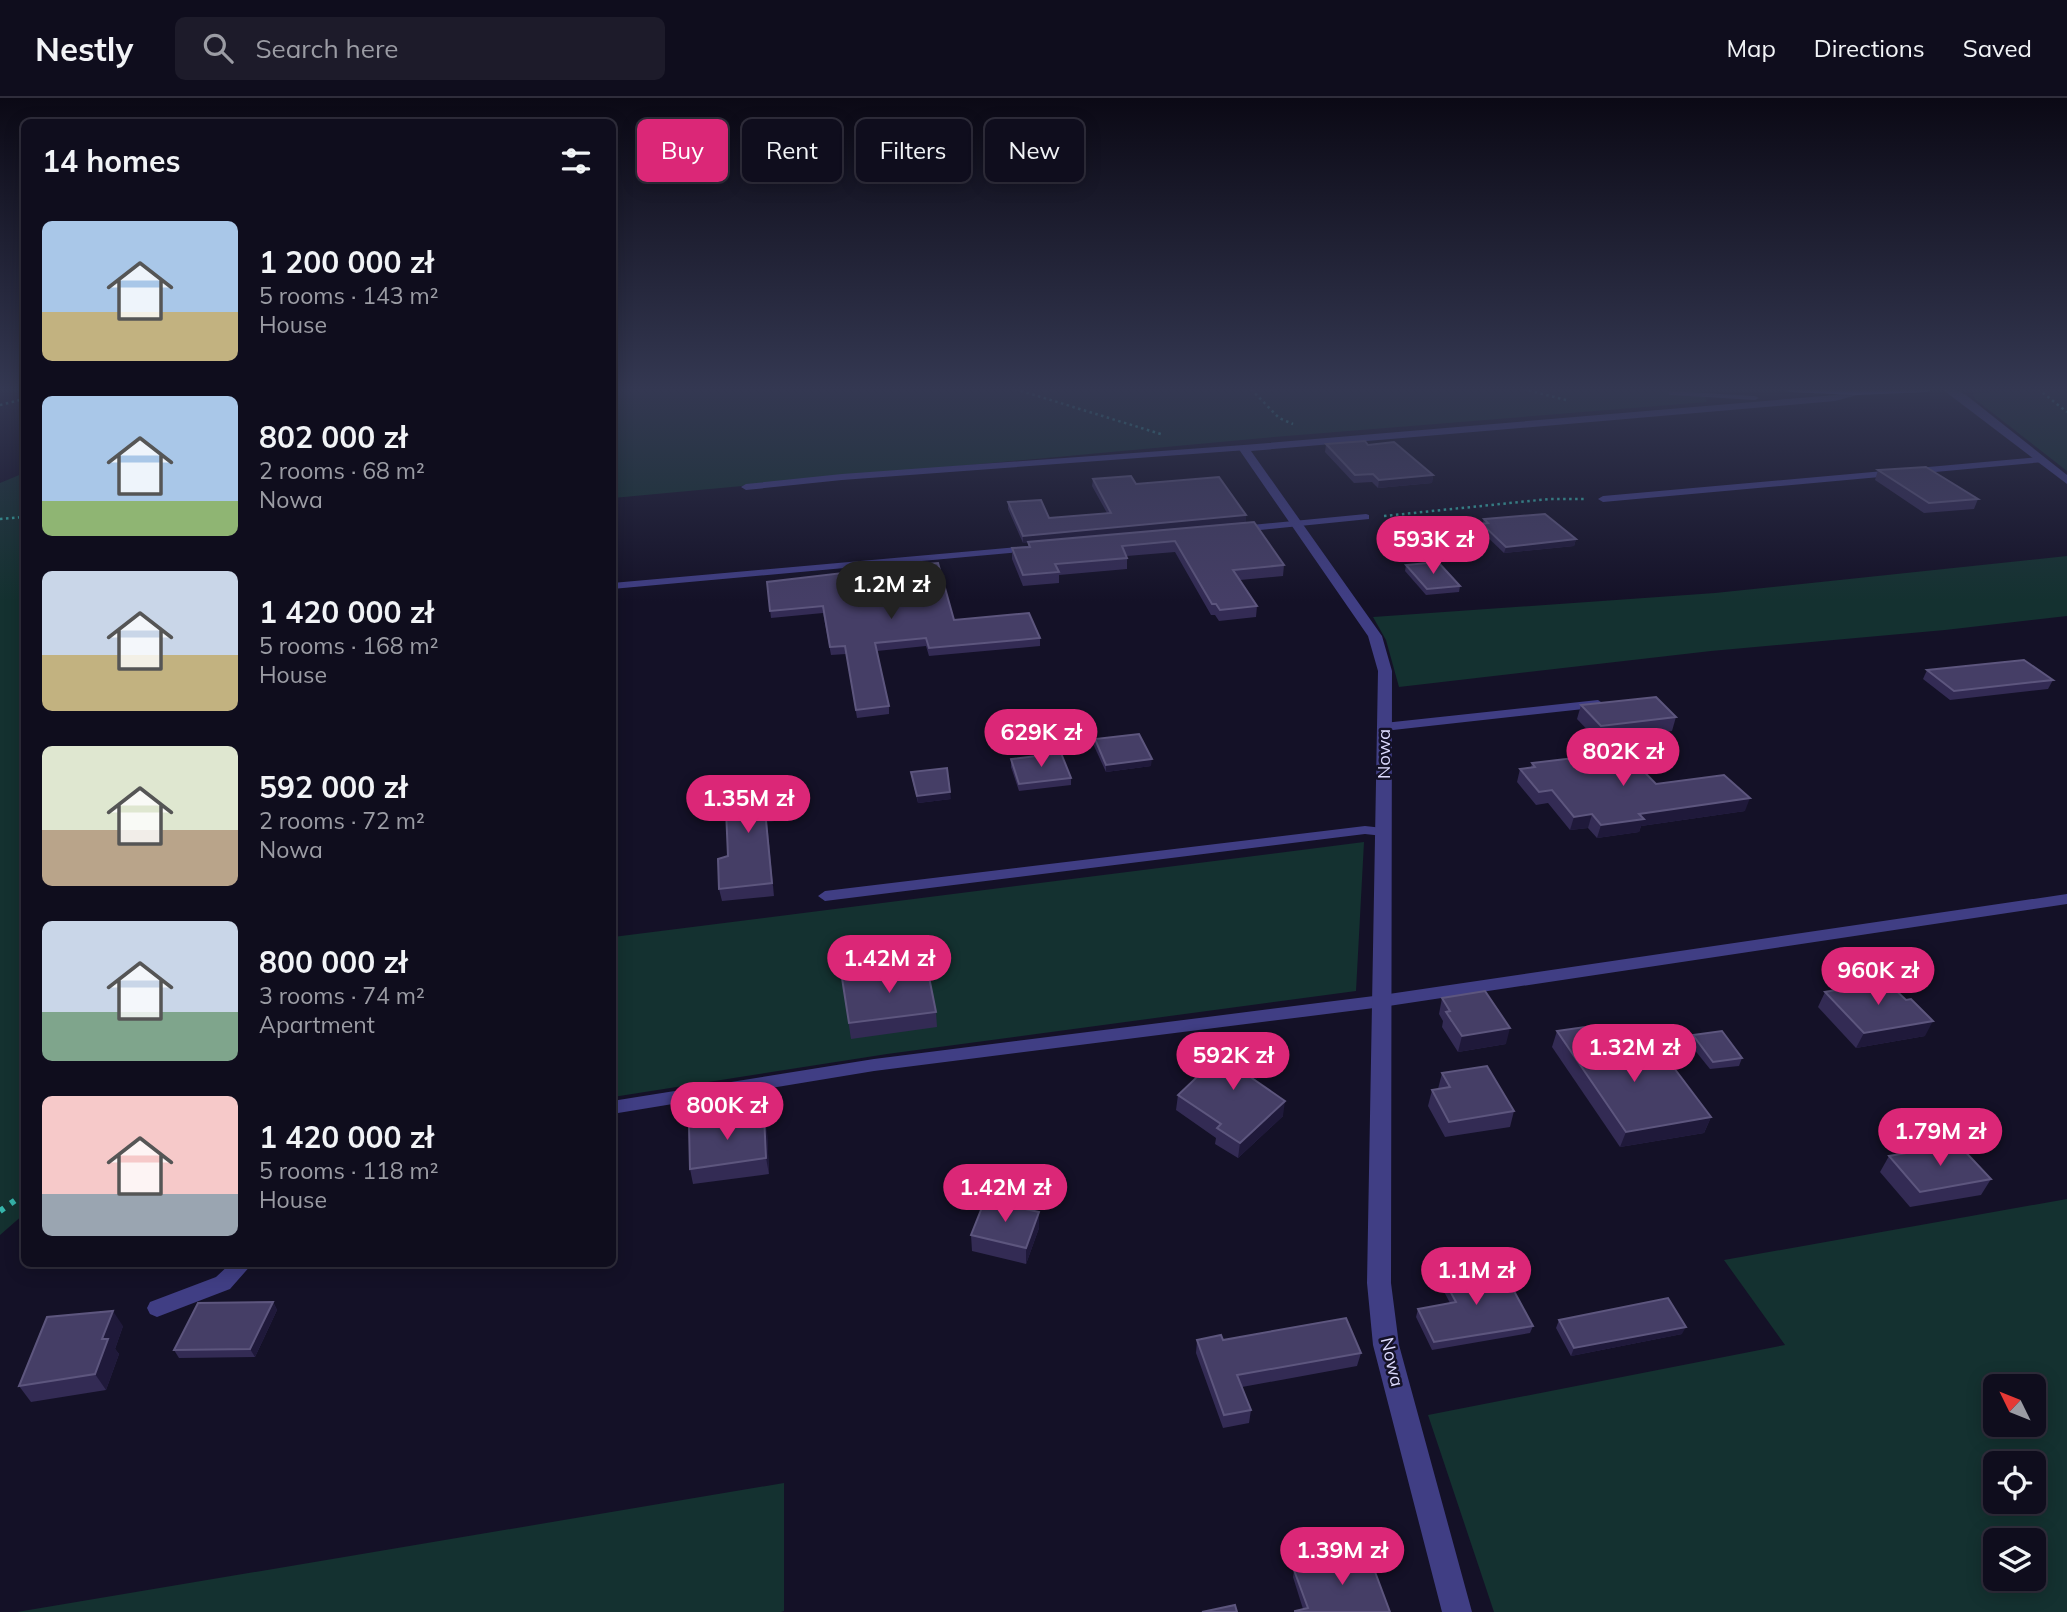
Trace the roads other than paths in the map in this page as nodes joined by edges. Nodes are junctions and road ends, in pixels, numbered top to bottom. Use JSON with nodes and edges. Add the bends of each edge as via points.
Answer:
{"nodes":[{"id":1,"x":1079,"y":460,"type":"edge"},
{"id":2,"x":1252,"y":460,"type":"edge"},
{"id":3,"x":2041,"y":460,"type":"joint"},
{"id":4,"x":2067,"y":481,"type":"edge"},
{"id":5,"x":746,"y":486,"type":"dead end"},
{"id":6,"x":1603,"y":499,"type":"road end"},
{"id":7,"x":1366,"y":517,"type":"road end"},
{"id":8,"x":1297,"y":524,"type":"junction"},
{"id":9,"x":1227,"y":530,"type":"edge"},
{"id":10,"x":1036,"y":548,"type":"edge"},
{"id":11,"x":616,"y":586,"type":"edge"},
{"id":12,"x":1618,"y":702,"type":"edge"},
{"id":13,"x":1384,"y":727,"type":"junction"},
{"id":14,"x":1383,"y":832,"type":"junction"},
{"id":15,"x":825,"y":896,"type":"dead end"},
{"id":16,"x":2067,"y":899,"type":"edge"},
{"id":17,"x":1382,"y":1001,"type":"junction"},
{"id":18,"x":616,"y":1107,"type":"edge"},
{"id":19,"x":239,"y":1267,"type":"edge"},
{"id":20,"x":157,"y":1308,"type":"dead end"},
{"id":21,"x":1457,"y":1612,"type":"edge"}],
"edges":[{"from":1,"to":5,"type":"lane"},
{"from":2,"to":8,"type":"street","name":"Nowa"},
{"from":3,"to":4,"type":"street"},
{"from":3,"to":6,"type":"lane"},
{"from":7,"to":8,"type":"lane"},
{"from":8,"to":9,"type":"lane"},
{"from":8,"to":13,"type":"street","name":"Nowa","via":[[1375,636],[1385,671]]},
{"from":10,"to":11,"type":"lane"},
{"from":12,"to":13,"type":"lane"},
{"from":13,"to":14,"type":"street","name":"Nowa"},
{"from":14,"to":15,"type":"lane","via":[[1364,830]]},
{"from":14,"to":17,"type":"street","name":"Nowa"},
{"from":16,"to":17,"type":"lane"},
{"from":17,"to":18,"type":"lane","via":[[874,1065]]},
{"from":17,"to":21,"type":"street","name":"Nowa","via":[[1378,1241],[1386,1345]]},
{"from":19,"to":20,"type":"lane","via":[[223,1283]]}]}
